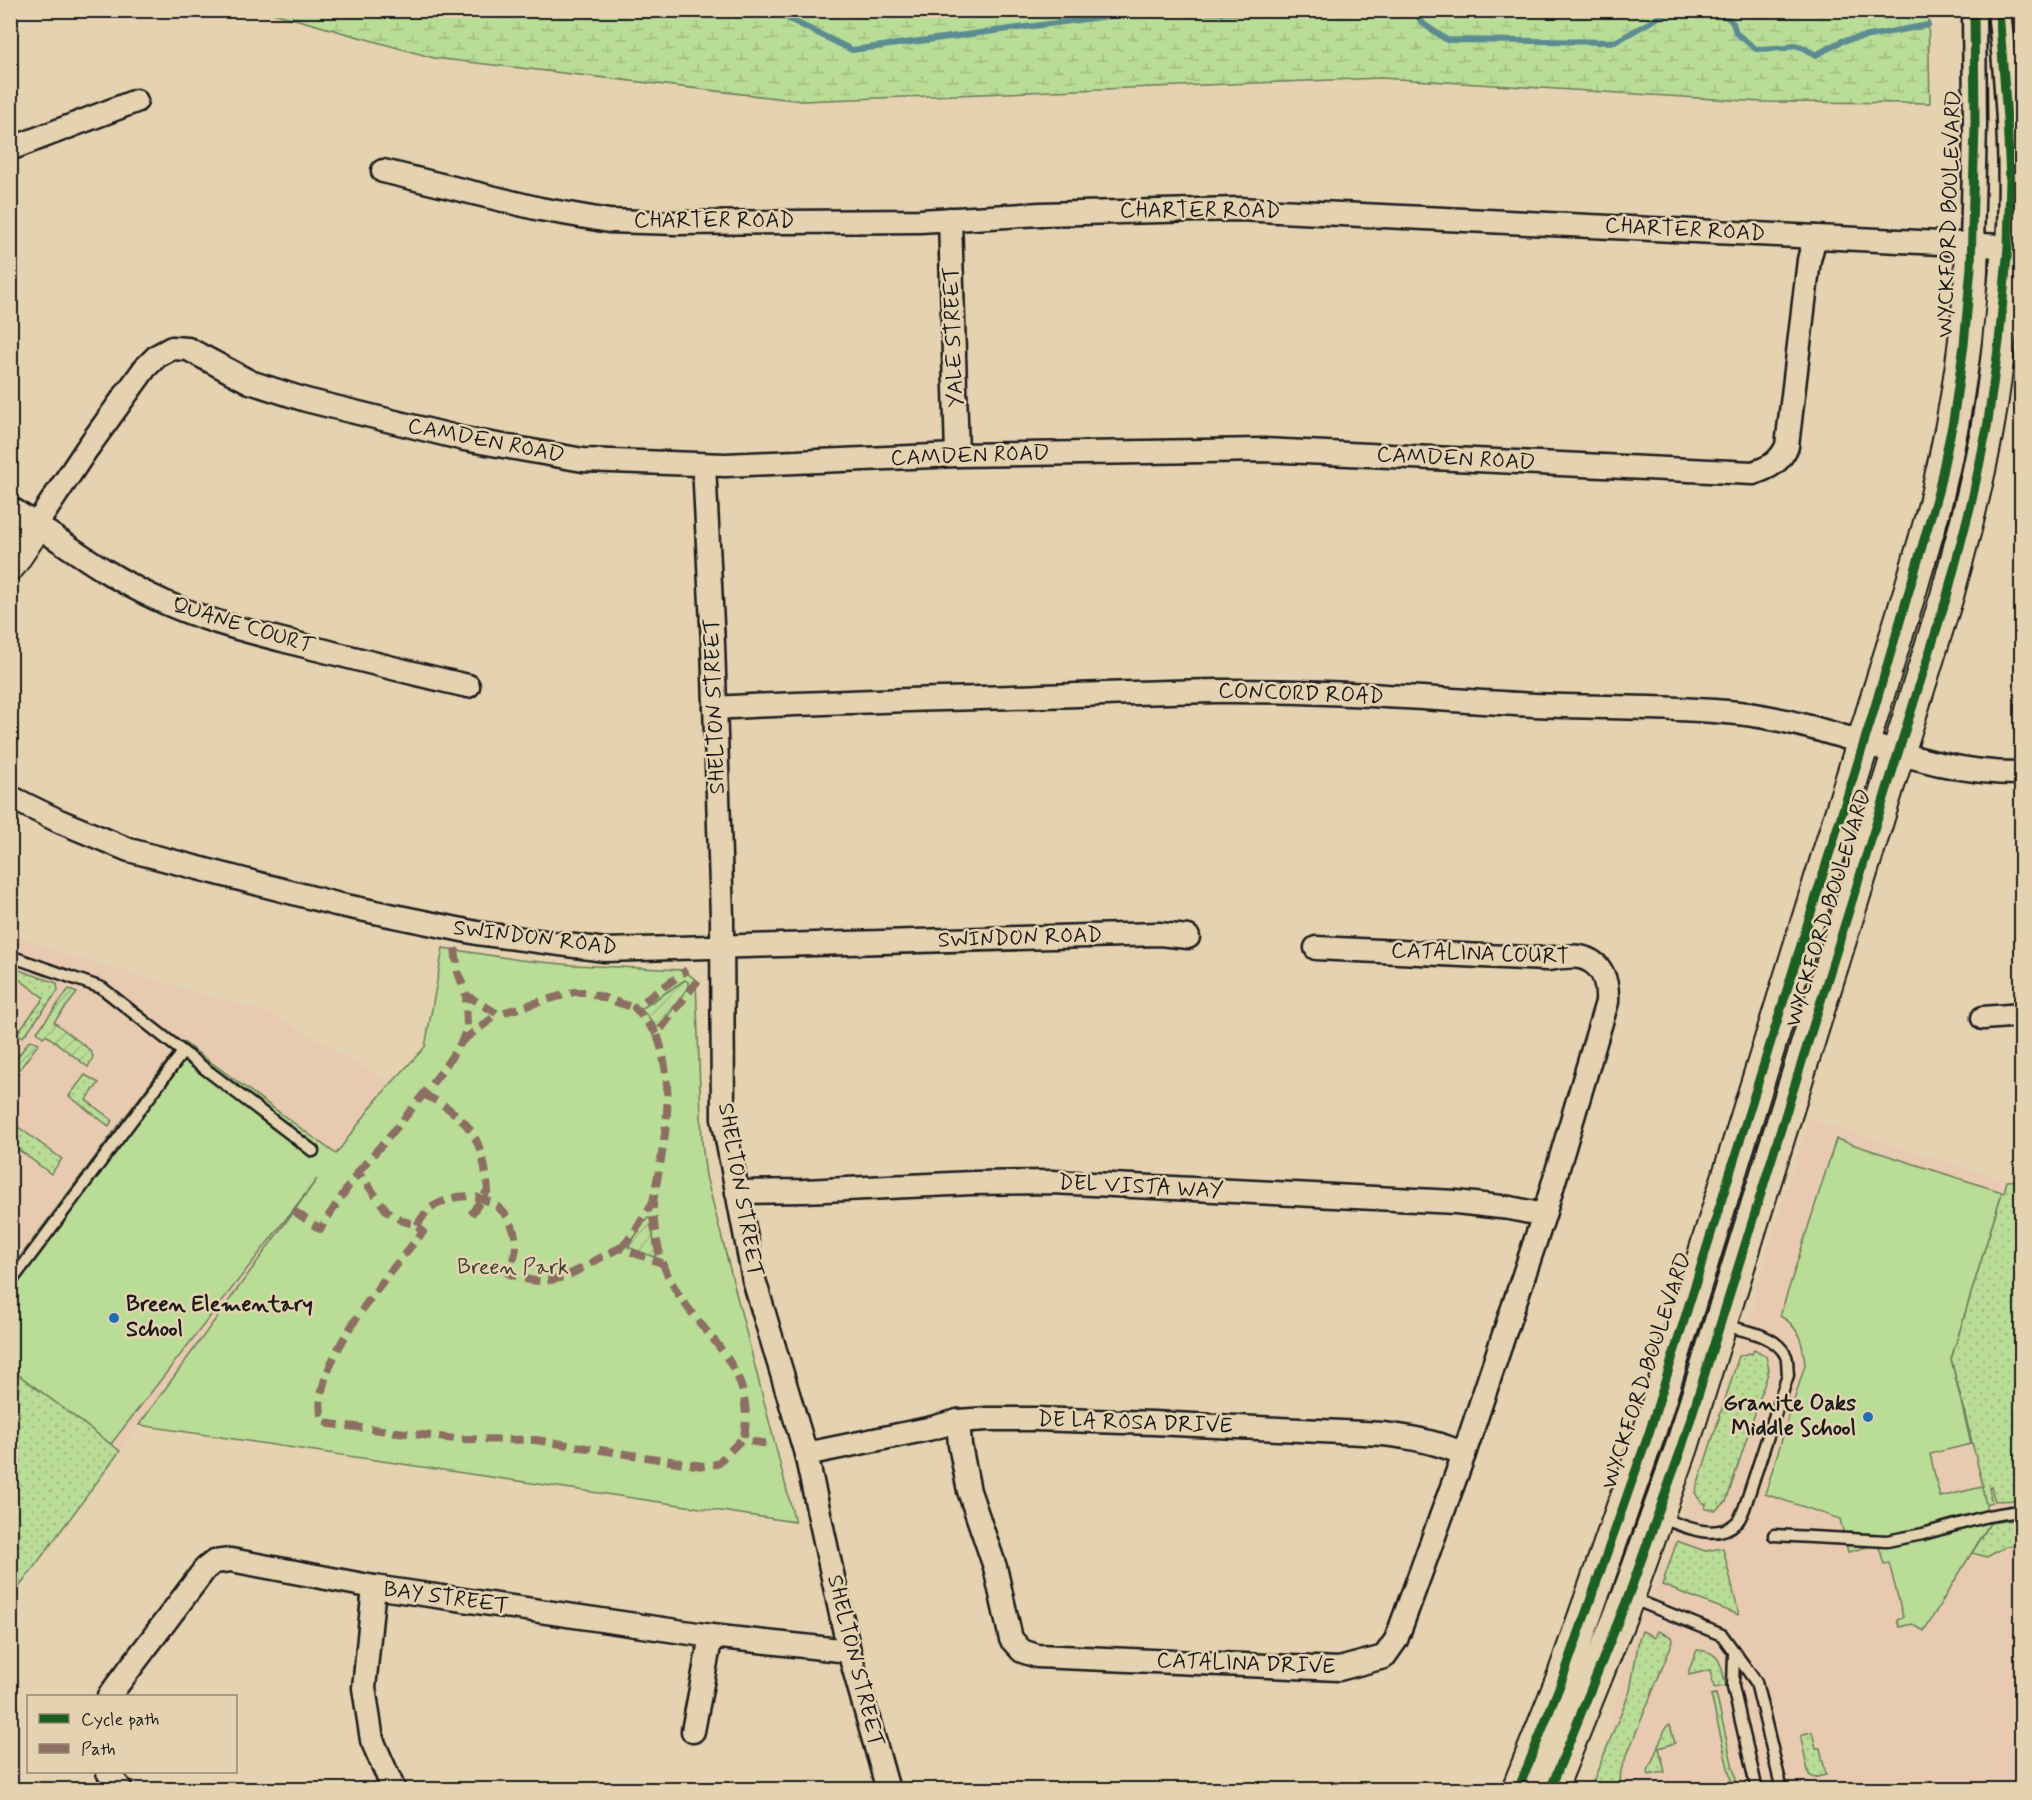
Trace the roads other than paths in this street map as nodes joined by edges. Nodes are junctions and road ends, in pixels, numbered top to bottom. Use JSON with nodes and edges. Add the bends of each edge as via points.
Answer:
{"nodes":[{"id":1,"x":1974,"y":10,"type":"edge"},
{"id":2,"x":1999,"y":10,"type":"edge"},
{"id":3,"x":136,"y":101,"type":"dead end"},
{"id":4,"x":10,"y":149,"type":"edge"},
{"id":5,"x":383,"y":171,"type":"dead end"},
{"id":6,"x":950,"y":219,"type":"junction"},
{"id":7,"x":1815,"y":237,"type":"junction"},
{"id":8,"x":1972,"y":244,"type":"junction"},
{"id":9,"x":2015,"y":247,"type":"edge"},
{"id":10,"x":957,"y":455,"type":"junction"},
{"id":11,"x":704,"y":465,"type":"junction"},
{"id":12,"x":10,"y":508,"type":"edge"},
{"id":13,"x":36,"y":525,"type":"junction"},
{"id":14,"x":10,"y":564,"type":"edge"},
{"id":15,"x":468,"y":686,"type":"dead end"},
{"id":16,"x":715,"y":708,"type":"junction"},
{"id":17,"x":1881,"y":748,"type":"junction"},
{"id":18,"x":2022,"y":773,"type":"edge"},
{"id":19,"x":10,"y":797,"type":"edge"},
{"id":20,"x":1188,"y":937,"type":"dead end"},
{"id":21,"x":722,"y":946,"type":"junction"},
{"id":22,"x":1316,"y":948,"type":"dead end"},
{"id":23,"x":10,"y":956,"type":"edge"},
{"id":24,"x":2022,"y":1015,"type":"edge"},
{"id":25,"x":1983,"y":1018,"type":"dead end"},
{"id":26,"x":183,"y":1052,"type":"junction"},
{"id":27,"x":313,"y":1151,"type":"dead end"},
{"id":28,"x":737,"y":1192,"type":"junction"},
{"id":29,"x":1544,"y":1215,"type":"junction"},
{"id":30,"x":10,"y":1283,"type":"edge"},
{"id":31,"x":1721,"y":1325,"type":"junction"},
{"id":32,"x":958,"y":1421,"type":"junction"},
{"id":33,"x":806,"y":1454,"type":"junction"},
{"id":34,"x":1464,"y":1454,"type":"junction"},
{"id":35,"x":2022,"y":1514,"type":"edge"},
{"id":36,"x":1658,"y":1517,"type":"junction"},
{"id":37,"x":1774,"y":1535,"type":"dead end"},
{"id":38,"x":374,"y":1587,"type":"junction"},
{"id":39,"x":1628,"y":1597,"type":"junction"},
{"id":40,"x":711,"y":1636,"type":"junction"},
{"id":41,"x":849,"y":1651,"type":"junction"},
{"id":42,"x":1734,"y":1654,"type":"junction"},
{"id":43,"x":110,"y":1695,"type":"edge"},
{"id":44,"x":693,"y":1731,"type":"dead end"},
{"id":45,"x":109,"y":1773,"type":"edge"},
{"id":46,"x":121,"y":1790,"type":"edge"},
{"id":47,"x":394,"y":1790,"type":"edge"},
{"id":48,"x":888,"y":1790,"type":"edge"},
{"id":49,"x":1518,"y":1790,"type":"edge"},
{"id":50,"x":1550,"y":1790,"type":"edge"},
{"id":51,"x":1757,"y":1790,"type":"edge"},
{"id":52,"x":1782,"y":1790,"type":"edge"}],
"edges":[{"from":1,"to":8,"type":"street","name":"WYCKFORD BOULEVARD"},
{"from":2,"to":9,"type":"street","name":"WYCKFORD BOULEVARD"},
{"from":3,"to":4,"type":"street"},
{"from":5,"to":6,"type":"street","name":"CHARTER ROAD","via":[[540,209],[609,221]]},
{"from":6,"to":7,"type":"street","name":"CHARTER ROAD","via":[[1239,209]]},
{"from":6,"to":10,"type":"street","name":"YALE STREET"},
{"from":7,"to":8,"type":"street","name":"CHARTER ROAD"},
{"from":7,"to":10,"type":"street","name":"CAMDEN ROAD","via":[[1787,446],[1782,457],[1769,468],[1753,473],[1263,450]]},
{"from":8,"to":9,"type":"street","name":"CHARTER ROAD"},
{"from":8,"to":17,"type":"street","name":"WYCKFORD BOULEVARD","via":[[1953,421],[1911,588]]},
{"from":9,"to":17,"type":"street","name":"WYCKFORD BOULEVARD","via":[[1987,428],[1947,596]]},
{"from":10,"to":11,"type":"street","name":"CAMDEN ROAD"},
{"from":11,"to":13,"type":"street","name":"CAMDEN ROAD","via":[[583,460],[464,439],[306,400],[250,382],[188,349],[172,348],[145,368]]},
{"from":11,"to":16,"type":"street","name":"SHELTON STREET"},
{"from":12,"to":13,"type":"street","name":"QUANE COURT"},
{"from":13,"to":14,"type":"street"},
{"from":13,"to":15,"type":"street","name":"QUANE COURT","via":[[84,559],[152,597],[200,616]]},
{"from":16,"to":17,"type":"street","name":"CONCORD ROAD","via":[[794,702],[1219,691],[1329,694],[1740,713],[1781,720]]},
{"from":16,"to":21,"type":"street","name":"SHELTON STREET"},
{"from":17,"to":18,"type":"street","name":"CONCORD ROAD","via":[[1924,762]]},
{"from":17,"to":31,"type":"street","name":"WYCKFORD BOULEVARD"},
{"from":17,"to":49,"type":"street","name":"WYCKFORD BOULEVARD","via":[[1649,1433],[1564,1675]]},
{"from":19,"to":21,"type":"street","name":"SWINDON ROAD","via":[[129,850],[336,904],[477,933],[605,950]]},
{"from":20,"to":21,"type":"street","name":"SWINDON ROAD","via":[[1159,934]]},
{"from":21,"to":28,"type":"street","name":"SHELTON STREET","via":[[723,1118]]},
{"from":22,"to":29,"type":"street","name":"CATALINA COURT","via":[[1546,959],[1580,957],[1597,966],[1608,984],[1607,1002]]},
{"from":23,"to":26,"type":"lane","via":[[102,988]]},
{"from":24,"to":25,"type":"street"},
{"from":26,"to":27,"type":"lane"},
{"from":26,"to":30,"type":"lane"},
{"from":28,"to":29,"type":"street","name":"DEL VISTA WAY","via":[[1052,1182],[1445,1201]]},
{"from":28,"to":33,"type":"street","name":"SHELTON STREET","via":[[754,1280]]},
{"from":29,"to":34,"type":"street","name":"CATALINA DRIVE"},
{"from":31,"to":36,"type":"street","name":"WYCKFORD BOULEVARD"},
{"from":31,"to":36,"type":"lane","via":[[1779,1345],[1786,1357],[1788,1375],[1737,1522],[1722,1531],[1702,1532]]},
{"from":32,"to":33,"type":"street","name":"DE LA ROSA DRIVE"},
{"from":32,"to":34,"type":"street","name":"DE LA ROSA DRIVE","via":[[1035,1419],[1383,1434],[1439,1443]]},
{"from":32,"to":34,"type":"street","name":"CATALINA DRIVE","via":[[969,1491],[995,1567],[1011,1639],[1022,1651],[1037,1656],[1339,1669],[1384,1657],[1396,1640]]},
{"from":33,"to":41,"type":"street","name":"SHELTON STREET"},
{"from":35,"to":37,"type":"lane","via":[[1988,1516],[1887,1540]]},
{"from":36,"to":39,"type":"street","name":"WYCKFORD BOULEVARD"},
{"from":38,"to":40,"type":"street","name":"BAY STREET"},
{"from":38,"to":43,"type":"street","name":"BAY STREET","via":[[246,1562],[214,1562]]},
{"from":38,"to":47,"type":"street","via":[[364,1688],[372,1740]]},
{"from":39,"to":42,"type":"lane","via":[[1722,1635]]},
{"from":39,"to":50,"type":"street","name":"WYCKFORD BOULEVARD"},
{"from":40,"to":41,"type":"street","name":"BAY STREET"},
{"from":40,"to":44,"type":"street"},
{"from":41,"to":48,"type":"street","name":"SHELTON STREET"},
{"from":42,"to":51,"type":"lane","via":[[1733,1687]]},
{"from":42,"to":52,"type":"lane","via":[[1756,1682]]},
{"from":45,"to":46,"type":"street"}]}
